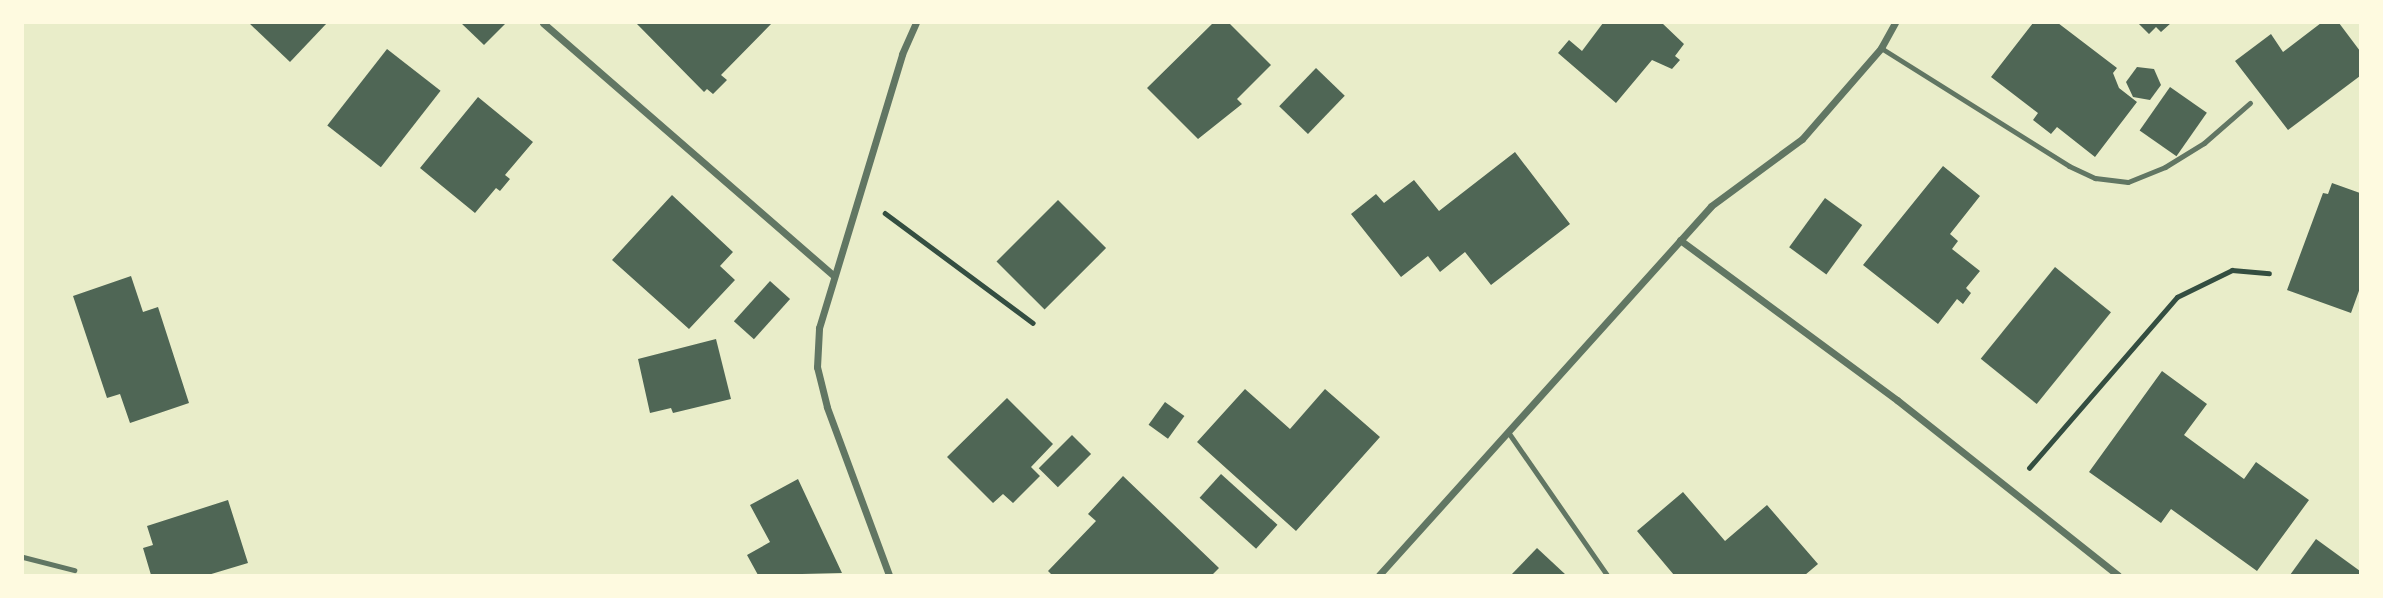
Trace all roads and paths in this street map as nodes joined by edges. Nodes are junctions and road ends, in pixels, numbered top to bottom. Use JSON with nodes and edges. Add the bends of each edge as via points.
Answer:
{"nodes":[{"id":1,"x":543,"y":23,"type":"edge"},
{"id":2,"x":916,"y":23,"type":"edge"},
{"id":3,"x":1895,"y":23,"type":"edge"},
{"id":4,"x":1881,"y":48,"type":"junction"},
{"id":5,"x":2250,"y":103,"type":"dead end"},
{"id":6,"x":859,"y":194,"type":"junction"},
{"id":7,"x":1679,"y":240,"type":"junction"},
{"id":8,"x":2269,"y":273,"type":"dead end"},
{"id":9,"x":833,"y":275,"type":"junction"},
{"id":10,"x":1032,"y":323,"type":"dead end"},
{"id":11,"x":1508,"y":432,"type":"junction"},
{"id":12,"x":2010,"y":490,"type":"junction"},
{"id":13,"x":23,"y":557,"type":"edge"},
{"id":14,"x":74,"y":570,"type":"dead end"},
{"id":15,"x":889,"y":575,"type":"edge"},
{"id":16,"x":1379,"y":575,"type":"edge"},
{"id":17,"x":1607,"y":575,"type":"edge"},
{"id":18,"x":2118,"y":575,"type":"edge"}],
"edges":[{"from":1,"to":9,"type":"street"},
{"from":2,"to":6,"type":"street"},
{"from":3,"to":4,"type":"street"},
{"from":4,"to":5,"type":"lane","via":[[2095,178],[2128,182],[2165,167],[2204,143]]},
{"from":4,"to":7,"type":"street","via":[[1802,139],[1710,206]]},
{"from":6,"to":9,"type":"street"},
{"from":6,"to":10,"type":"path"},
{"from":7,"to":11,"type":"street"},
{"from":7,"to":12,"type":"street","via":[[1897,400]]},
{"from":8,"to":12,"type":"path","via":[[2232,270],[2177,297]]},
{"from":9,"to":15,"type":"street","via":[[819,328],[817,367],[827,407]]},
{"from":11,"to":16,"type":"street"},
{"from":11,"to":17,"type":"lane"},
{"from":12,"to":18,"type":"street"},
{"from":13,"to":14,"type":"lane"}]}
